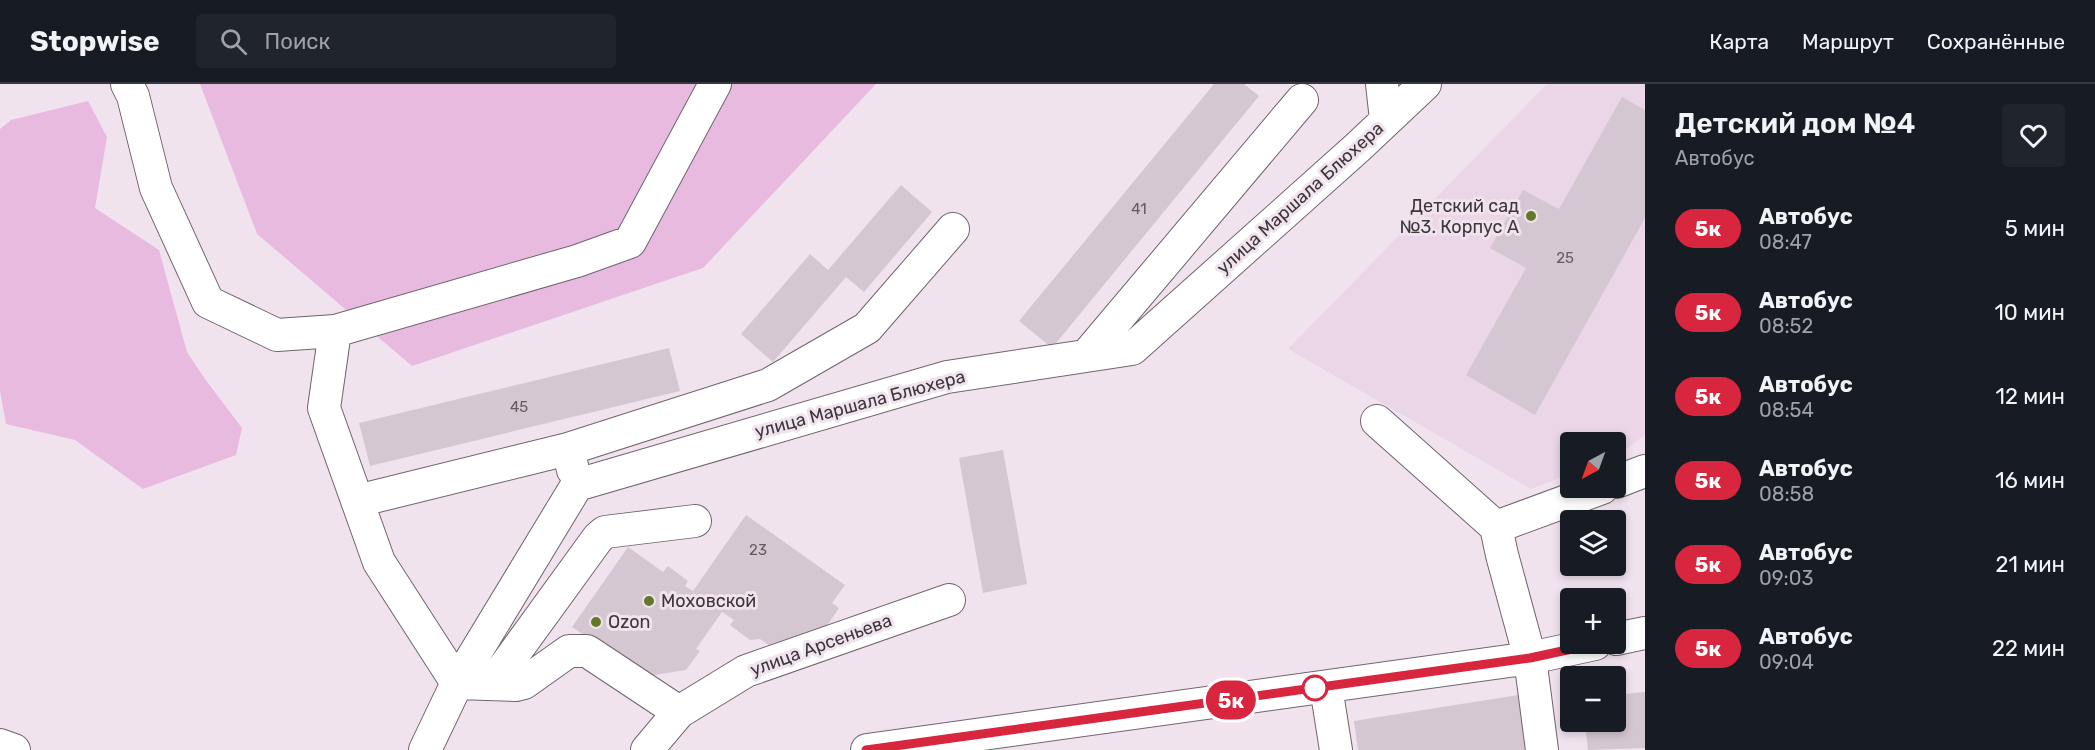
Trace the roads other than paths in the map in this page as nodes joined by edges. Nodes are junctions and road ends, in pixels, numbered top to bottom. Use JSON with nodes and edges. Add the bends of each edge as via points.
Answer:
{"nodes":[{"id":1,"x":127,"y":84,"type":"edge"},
{"id":2,"x":715,"y":84,"type":"edge"},
{"id":3,"x":1382,"y":84,"type":"edge"},
{"id":4,"x":1425,"y":84,"type":"edge"},
{"id":5,"x":1302,"y":100,"type":"dead end"},
{"id":6,"x":1386,"y":120,"type":"junction"},
{"id":7,"x":953,"y":228,"type":"dead end"},
{"id":8,"x":335,"y":331,"type":"junction"},
{"id":9,"x":1086,"y":356,"type":"junction"},
{"id":10,"x":1377,"y":421,"type":"dead end"},
{"id":11,"x":568,"y":449,"type":"junction"},
{"id":12,"x":1645,"y":471,"type":"edge"},
{"id":13,"x":1626,"y":478,"type":"edge"},
{"id":14,"x":577,"y":485,"type":"junction"},
{"id":15,"x":1575,"y":498,"type":"edge"},
{"id":16,"x":357,"y":501,"type":"junction"},
{"id":17,"x":695,"y":521,"type":"dead end"},
{"id":18,"x":1496,"y":527,"type":"junction"},
{"id":19,"x":949,"y":600,"type":"dead end"},
{"id":20,"x":1645,"y":633,"type":"edge"},
{"id":21,"x":1626,"y":637,"type":"edge"},
{"id":22,"x":1560,"y":652,"type":"edge"},
{"id":23,"x":1530,"y":658,"type":"junction"},
{"id":24,"x":457,"y":683,"type":"junction"},
{"id":25,"x":492,"y":684,"type":"junction"},
{"id":26,"x":1326,"y":687,"type":"junction"},
{"id":27,"x":679,"y":712,"type":"junction"},
{"id":28,"x":1026,"y":740,"type":"edge"},
{"id":29,"x":0,"y":744,"type":"edge"},
{"id":30,"x":14,"y":750,"type":"edge"},
{"id":31,"x":425,"y":750,"type":"edge"},
{"id":32,"x":647,"y":750,"type":"edge"},
{"id":33,"x":867,"y":750,"type":"edge"},
{"id":34,"x":1336,"y":750,"type":"edge"},
{"id":35,"x":1542,"y":750,"type":"edge"}],
"edges":[{"from":1,"to":8,"type":"street","via":[[156,188],[208,302],[277,335]]},
{"from":2,"to":8,"type":"street","via":[[630,242]]},
{"from":3,"to":6,"type":"street"},
{"from":4,"to":6,"type":"street","name":"улица Маршала Блюхера"},
{"from":5,"to":9,"type":"street"},
{"from":6,"to":9,"type":"street","name":"улица Маршала Блюхера","via":[[1132,349]]},
{"from":7,"to":11,"type":"street","via":[[867,328],[768,385]]},
{"from":8,"to":16,"type":"street","via":[[324,408]]},
{"from":9,"to":14,"type":"street","name":"улица Маршала Блюхера","via":[[947,377]]},
{"from":10,"to":18,"type":"street"},
{"from":11,"to":14,"type":"street"},
{"from":11,"to":16,"type":"street"},
{"from":12,"to":13,"type":"street"},
{"from":14,"to":24,"type":"street"},
{"from":15,"to":18,"type":"street"},
{"from":16,"to":24,"type":"street","via":[[379,562]]},
{"from":17,"to":25,"type":"street","via":[[605,532]]},
{"from":18,"to":23,"type":"street"},
{"from":19,"to":27,"type":"street","name":"улица Арсеньева","via":[[746,671]]},
{"from":20,"to":21,"type":"street"},
{"from":22,"to":23,"type":"street"},
{"from":23,"to":26,"type":"street"},
{"from":23,"to":35,"type":"street"},
{"from":24,"to":25,"type":"street"},
{"from":24,"to":31,"type":"street"},
{"from":25,"to":27,"type":"street","via":[[524,683],[569,651],[587,651]]},
{"from":26,"to":28,"type":"street"},
{"from":26,"to":34,"type":"street"},
{"from":27,"to":32,"type":"street","name":"улица Арсеньева"},
{"from":28,"to":33,"type":"street"},
{"from":29,"to":30,"type":"street"}]}
